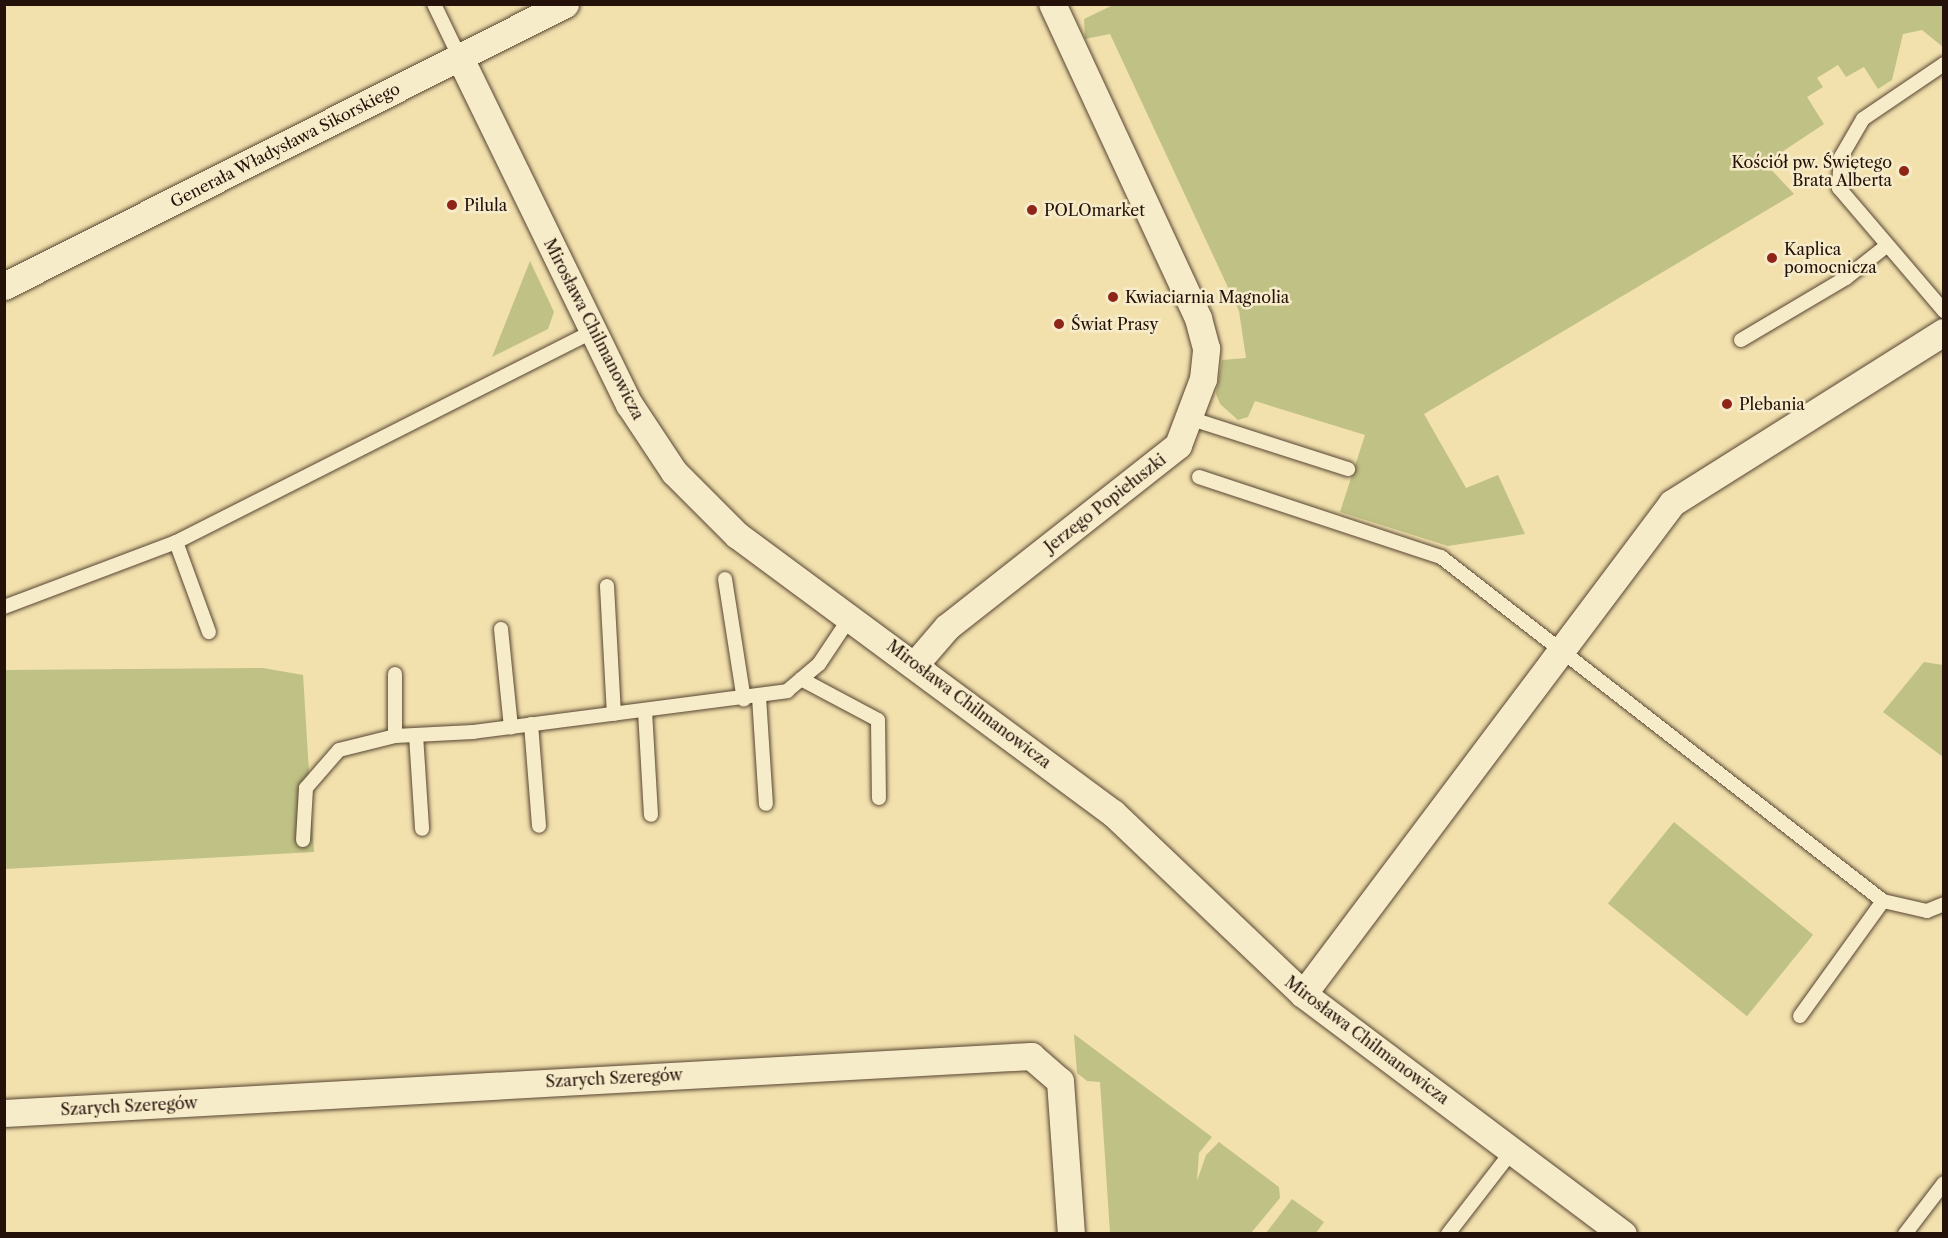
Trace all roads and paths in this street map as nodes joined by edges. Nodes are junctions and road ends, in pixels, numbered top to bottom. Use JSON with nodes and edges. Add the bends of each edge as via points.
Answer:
{"nodes":[{"id":1,"x":434,"y":4,"type":"edge"},
{"id":2,"x":565,"y":4,"type":"edge"},
{"id":3,"x":1052,"y":4,"type":"edge"},
{"id":4,"x":460,"y":58,"type":"junction"},
{"id":5,"x":1944,"y":64,"type":"edge"},
{"id":6,"x":1885,"y":247,"type":"junction"},
{"id":7,"x":4,"y":286,"type":"edge"},
{"id":8,"x":1944,"y":311,"type":"edge"},
{"id":9,"x":594,"y":331,"type":"junction"},
{"id":10,"x":1944,"y":332,"type":"edge"},
{"id":11,"x":1741,"y":340,"type":"dead end"},
{"id":12,"x":1192,"y":419,"type":"junction"},
{"id":13,"x":1348,"y":469,"type":"dead end"},
{"id":14,"x":1199,"y":477,"type":"dead end"},
{"id":15,"x":176,"y":542,"type":"junction"},
{"id":16,"x":725,"y":579,"type":"dead end"},
{"id":17,"x":607,"y":586,"type":"dead end"},
{"id":18,"x":4,"y":607,"type":"edge"},
{"id":19,"x":851,"y":616,"type":"junction"},
{"id":20,"x":501,"y":629,"type":"dead end"},
{"id":21,"x":209,"y":632,"type":"dead end"},
{"id":22,"x":1562,"y":651,"type":"junction"},
{"id":23,"x":916,"y":663,"type":"junction"},
{"id":24,"x":395,"y":674,"type":"dead end"},
{"id":25,"x":801,"y":679,"type":"junction"},
{"id":26,"x":759,"y":697,"type":"junction"},
{"id":27,"x":744,"y":700,"type":"junction"},
{"id":28,"x":645,"y":711,"type":"junction"},
{"id":29,"x":614,"y":714,"type":"junction"},
{"id":30,"x":531,"y":724,"type":"junction"},
{"id":31,"x":511,"y":727,"type":"junction"},
{"id":32,"x":416,"y":735,"type":"junction"},
{"id":33,"x":395,"y":736,"type":"junction"},
{"id":34,"x":879,"y":798,"type":"dead end"},
{"id":35,"x":766,"y":804,"type":"dead end"},
{"id":36,"x":651,"y":815,"type":"dead end"},
{"id":37,"x":539,"y":826,"type":"dead end"},
{"id":38,"x":422,"y":829,"type":"dead end"},
{"id":39,"x":303,"y":840,"type":"dead end"},
{"id":40,"x":1883,"y":901,"type":"junction"},
{"id":41,"x":1944,"y":904,"type":"edge"},
{"id":42,"x":1303,"y":994,"type":"junction"},
{"id":43,"x":1800,"y":1016,"type":"dead end"},
{"id":44,"x":4,"y":1113,"type":"edge"},
{"id":45,"x":1514,"y":1150,"type":"junction"},
{"id":46,"x":1944,"y":1184,"type":"edge"},
{"id":47,"x":1071,"y":1233,"type":"edge"},
{"id":48,"x":1448,"y":1233,"type":"edge"},
{"id":49,"x":1623,"y":1233,"type":"edge"},
{"id":50,"x":1905,"y":1233,"type":"edge"}],
"edges":[{"from":1,"to":4,"type":"lane"},
{"from":2,"to":4,"type":"street","name":"Generała Władysława Sikorskiego"},
{"from":3,"to":12,"type":"street","name":"Jerzego Popiełuszki","via":[[1198,318],[1206,348]]},
{"from":4,"to":7,"type":"street","name":"Generała Władysława Sikorskiego"},
{"from":4,"to":9,"type":"street","name":"Mirosława Chilmanowicza"},
{"from":5,"to":6,"type":"lane","via":[[1863,119],[1841,157],[1839,188]]},
{"from":6,"to":8,"type":"lane"},
{"from":6,"to":11,"type":"lane","via":[[1846,278]]},
{"from":9,"to":15,"type":"lane"},
{"from":9,"to":19,"type":"street","name":"Mirosława Chilmanowicza","via":[[629,404],[675,472],[737,535]]},
{"from":10,"to":22,"type":"street","via":[[1672,503]]},
{"from":12,"to":13,"type":"lane"},
{"from":12,"to":23,"type":"street","name":"Jerzego Popiełuszki","via":[[1178,445],[947,627]]},
{"from":14,"to":22,"type":"lane","via":[[1441,557]]},
{"from":15,"to":18,"type":"lane"},
{"from":15,"to":21,"type":"lane"},
{"from":16,"to":27,"type":"lane"},
{"from":17,"to":29,"type":"lane"},
{"from":19,"to":23,"type":"street","name":"Mirosława Chilmanowicza"},
{"from":19,"to":25,"type":"lane","via":[[819,664]]},
{"from":20,"to":31,"type":"lane"},
{"from":22,"to":40,"type":"lane"},
{"from":22,"to":42,"type":"street"},
{"from":23,"to":42,"type":"street","name":"Mirosława Chilmanowicza","via":[[1113,813]]},
{"from":24,"to":33,"type":"lane"},
{"from":25,"to":26,"type":"lane","via":[[787,691]]},
{"from":25,"to":34,"type":"lane","via":[[878,720]]},
{"from":26,"to":27,"type":"lane"},
{"from":26,"to":35,"type":"lane"},
{"from":27,"to":28,"type":"lane"},
{"from":28,"to":29,"type":"lane"},
{"from":28,"to":36,"type":"lane"},
{"from":29,"to":30,"type":"lane"},
{"from":30,"to":31,"type":"lane"},
{"from":30,"to":37,"type":"lane"},
{"from":31,"to":32,"type":"lane"},
{"from":32,"to":33,"type":"lane"},
{"from":32,"to":38,"type":"lane"},
{"from":33,"to":39,"type":"lane","via":[[339,750],[306,788]]},
{"from":40,"to":41,"type":"lane","via":[[1927,911]]},
{"from":40,"to":43,"type":"lane"},
{"from":42,"to":45,"type":"street","name":"Mirosława Chilmanowicza"},
{"from":44,"to":47,"type":"street","name":"Szarych Szeregów","via":[[1031,1056],[1060,1081]]},
{"from":45,"to":48,"type":"lane"},
{"from":45,"to":49,"type":"street","name":"Mirosława Chilmanowicza"},
{"from":46,"to":50,"type":"lane"}]}
